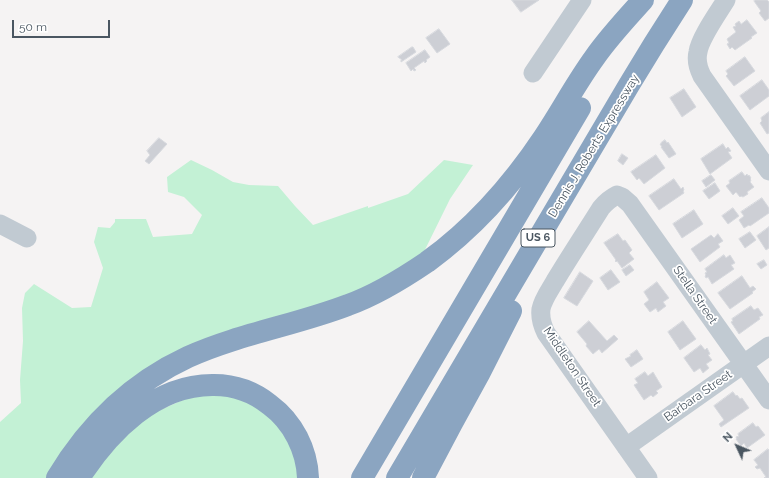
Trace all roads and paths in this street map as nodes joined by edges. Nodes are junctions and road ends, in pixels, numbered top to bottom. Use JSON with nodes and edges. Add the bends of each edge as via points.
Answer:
{"nodes":[{"id":1,"x":582,"y":0,"type":"edge"},
{"id":2,"x":643,"y":0,"type":"edge"},
{"id":3,"x":647,"y":0,"type":"edge"},
{"id":4,"x":682,"y":0,"type":"edge"},
{"id":5,"x":726,"y":0,"type":"edge"},
{"id":6,"x":533,"y":73,"type":"dead end"},
{"id":7,"x":605,"y":126,"type":"junction"},
{"id":8,"x":769,"y":171,"type":"edge"},
{"id":9,"x":617,"y":195,"type":"joint"},
{"id":10,"x":0,"y":224,"type":"edge"},
{"id":11,"x":27,"y":238,"type":"dead end"},
{"id":12,"x":769,"y":346,"type":"edge"},
{"id":13,"x":744,"y":364,"type":"junction"},
{"id":14,"x":769,"y":400,"type":"edge"},
{"id":15,"x":626,"y":447,"type":"junction"},
{"id":16,"x":57,"y":478,"type":"edge"},
{"id":17,"x":80,"y":478,"type":"edge"},
{"id":18,"x":308,"y":478,"type":"edge"},
{"id":19,"x":362,"y":478,"type":"edge"},
{"id":20,"x":397,"y":478,"type":"edge"},
{"id":21,"x":423,"y":478,"type":"edge"},
{"id":22,"x":648,"y":478,"type":"edge"}],
"edges":[{"from":1,"to":6,"type":"street"},
{"from":2,"to":16,"type":"highway","via":[[595,56],[520,172],[491,206],[443,249],[398,281],[363,299],[220,345],[172,365],[141,385],[108,412],[80,443]]},
{"from":3,"to":19,"type":"highway","number":"US 6","via":[[608,60]]},
{"from":4,"to":7,"type":"highway","name":"Dennis J. Roberts Expressway","number":"US 6"},
{"from":5,"to":8,"type":"street","via":[[701,41],[697,53],[698,65],[702,76]]},
{"from":7,"to":20,"type":"highway","name":"Dennis J. Roberts Expressway","number":"US 6"},
{"from":7,"to":21,"type":"highway"},
{"from":9,"to":13,"type":"street","name":"Stella Street","via":[[627,200],[634,209]]},
{"from":9,"to":15,"type":"street","name":"Middleton Street","via":[[606,202],[593,220],[545,299],[541,316],[546,333]]},
{"from":10,"to":11,"type":"street"},
{"from":12,"to":13,"type":"street","name":"Barbara Street"},
{"from":13,"to":14,"type":"street","name":"Stella Street"},
{"from":13,"to":15,"type":"street","name":"Barbara Street"},
{"from":15,"to":22,"type":"street","name":"Middleton Street"},
{"from":17,"to":18,"type":"highway","via":[[108,440],[136,414],[183,388],[207,385],[231,387],[254,394],[284,417],[298,437],[306,459]]}]}
